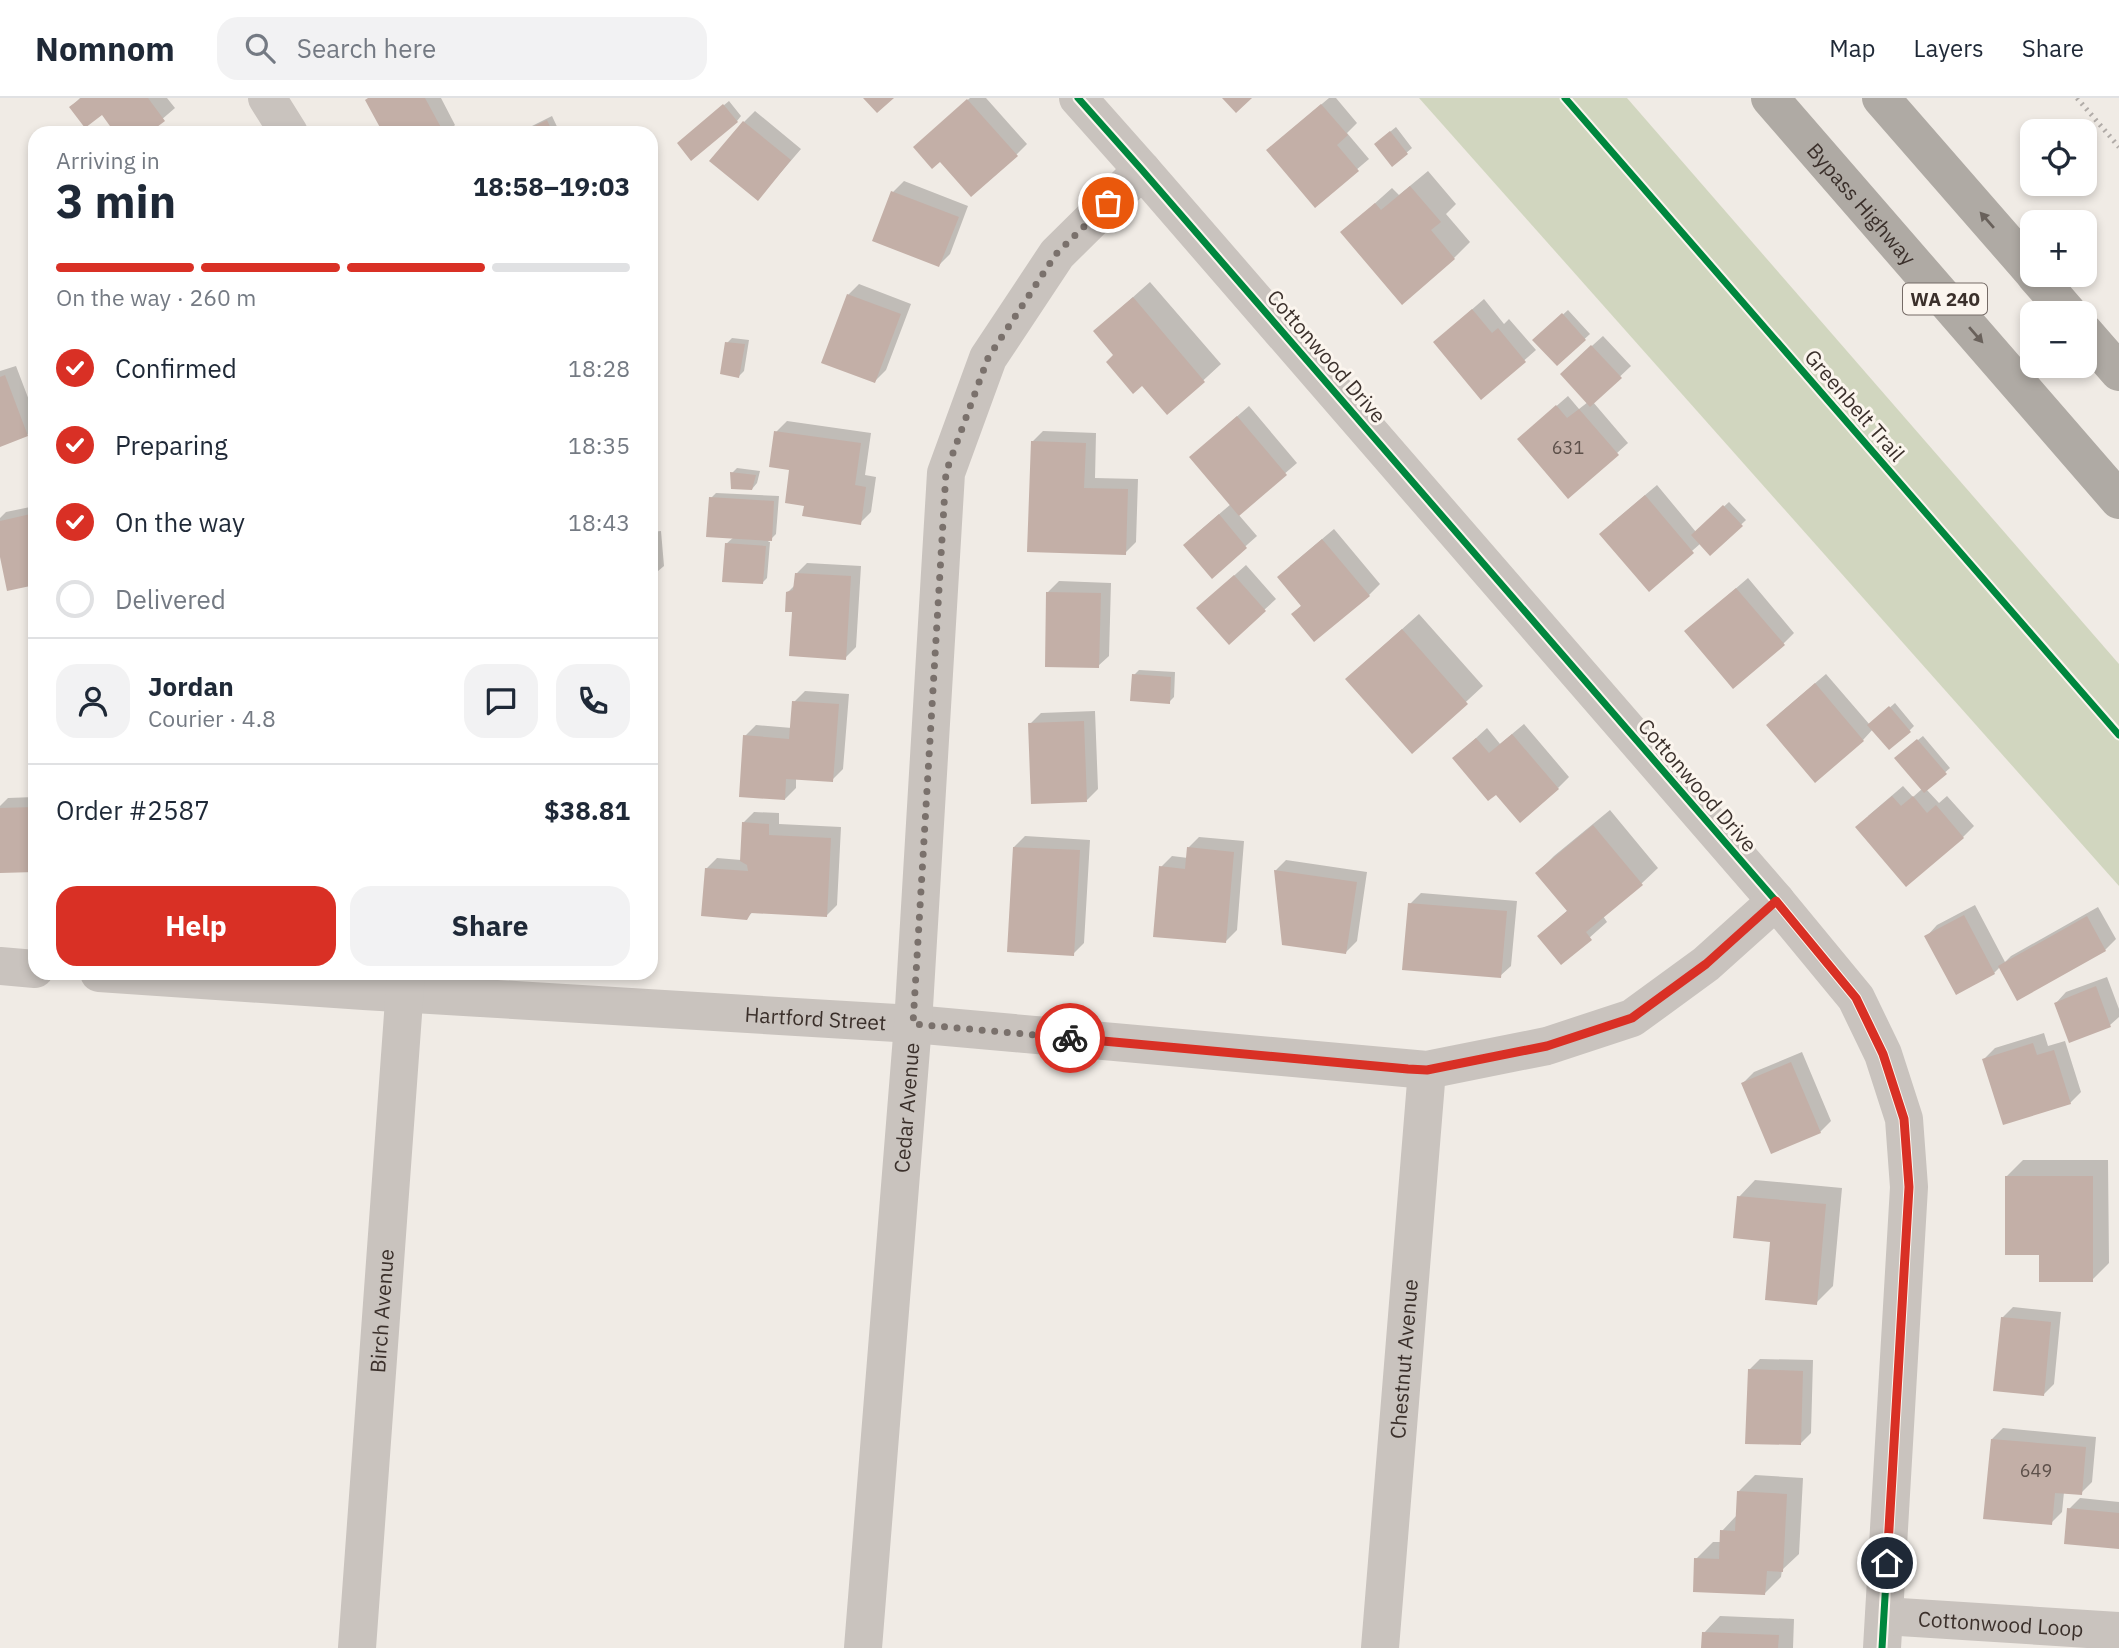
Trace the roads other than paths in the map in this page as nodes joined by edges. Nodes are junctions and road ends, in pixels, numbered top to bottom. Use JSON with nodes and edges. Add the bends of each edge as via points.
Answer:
{"nodes":[{"id":1,"x":267,"y":98,"type":"edge"},
{"id":2,"x":1078,"y":98,"type":"edge"},
{"id":3,"x":1770,"y":98,"type":"edge"},
{"id":4,"x":1881,"y":98,"type":"edge"},
{"id":5,"x":285,"y":126,"type":"edge"},
{"id":6,"x":1142,"y":170,"type":"junction"},
{"id":7,"x":2020,"y":258,"type":"edge"},
{"id":8,"x":2045,"y":287,"type":"edge"},
{"id":9,"x":2058,"y":301,"type":"edge"},
{"id":10,"x":2097,"y":347,"type":"edge"},
{"id":11,"x":2119,"y":372,"type":"edge"},
{"id":12,"x":2119,"y":500,"type":"edge"},
{"id":13,"x":1776,"y":901,"type":"junction"},
{"id":14,"x":0,"y":966,"type":"edge"},
{"id":15,"x":28,"y":968,"type":"edge"},
{"id":16,"x":313,"y":980,"type":"edge"},
{"id":17,"x":405,"y":983,"type":"edge"},
{"id":18,"x":913,"y":1024,"type":"junction"},
{"id":19,"x":1427,"y":1070,"type":"junction"},
{"id":20,"x":2119,"y":1631,"type":"edge"},
{"id":21,"x":1883,"y":1632,"type":"edge"},
{"id":22,"x":358,"y":1648,"type":"edge"},
{"id":23,"x":863,"y":1648,"type":"edge"},
{"id":24,"x":1380,"y":1648,"type":"edge"}],
"edges":[{"from":1,"to":5,"type":"street"},
{"from":2,"to":6,"type":"street","name":"Cottonwood Drive"},
{"from":3,"to":12,"type":"highway","name":"Bypass Highway","number":"WA 240","one_way":true},
{"from":7,"to":4,"type":"highway","one_way":true},
{"from":6,"to":13,"type":"street","name":"Cottonwood Drive"},
{"from":6,"to":18,"type":"street","name":"Cedar Avenue","via":[[1056,254],[988,358],[946,472]]},
{"from":8,"to":9,"type":"highway"},
{"from":10,"to":11,"type":"highway"},
{"from":13,"to":19,"type":"street","name":"Hartford Street","via":[[1706,964],[1632,1018],[1547,1046]]},
{"from":13,"to":21,"type":"street","name":"Cottonwood Drive","via":[[1856,998],[1883,1054],[1904,1119],[1909,1187]]},
{"from":14,"to":15,"type":"street"},
{"from":16,"to":17,"type":"street","name":"Hartford Street"},
{"from":17,"to":18,"type":"street","name":"Hartford Street"},
{"from":17,"to":22,"type":"street","name":"Birch Avenue"},
{"from":18,"to":19,"type":"street","name":"Hartford Street"},
{"from":18,"to":23,"type":"street","name":"Cedar Avenue"},
{"from":19,"to":24,"type":"street","name":"Chestnut Avenue"},
{"from":20,"to":21,"type":"street","name":"Cottonwood Loop"}]}
